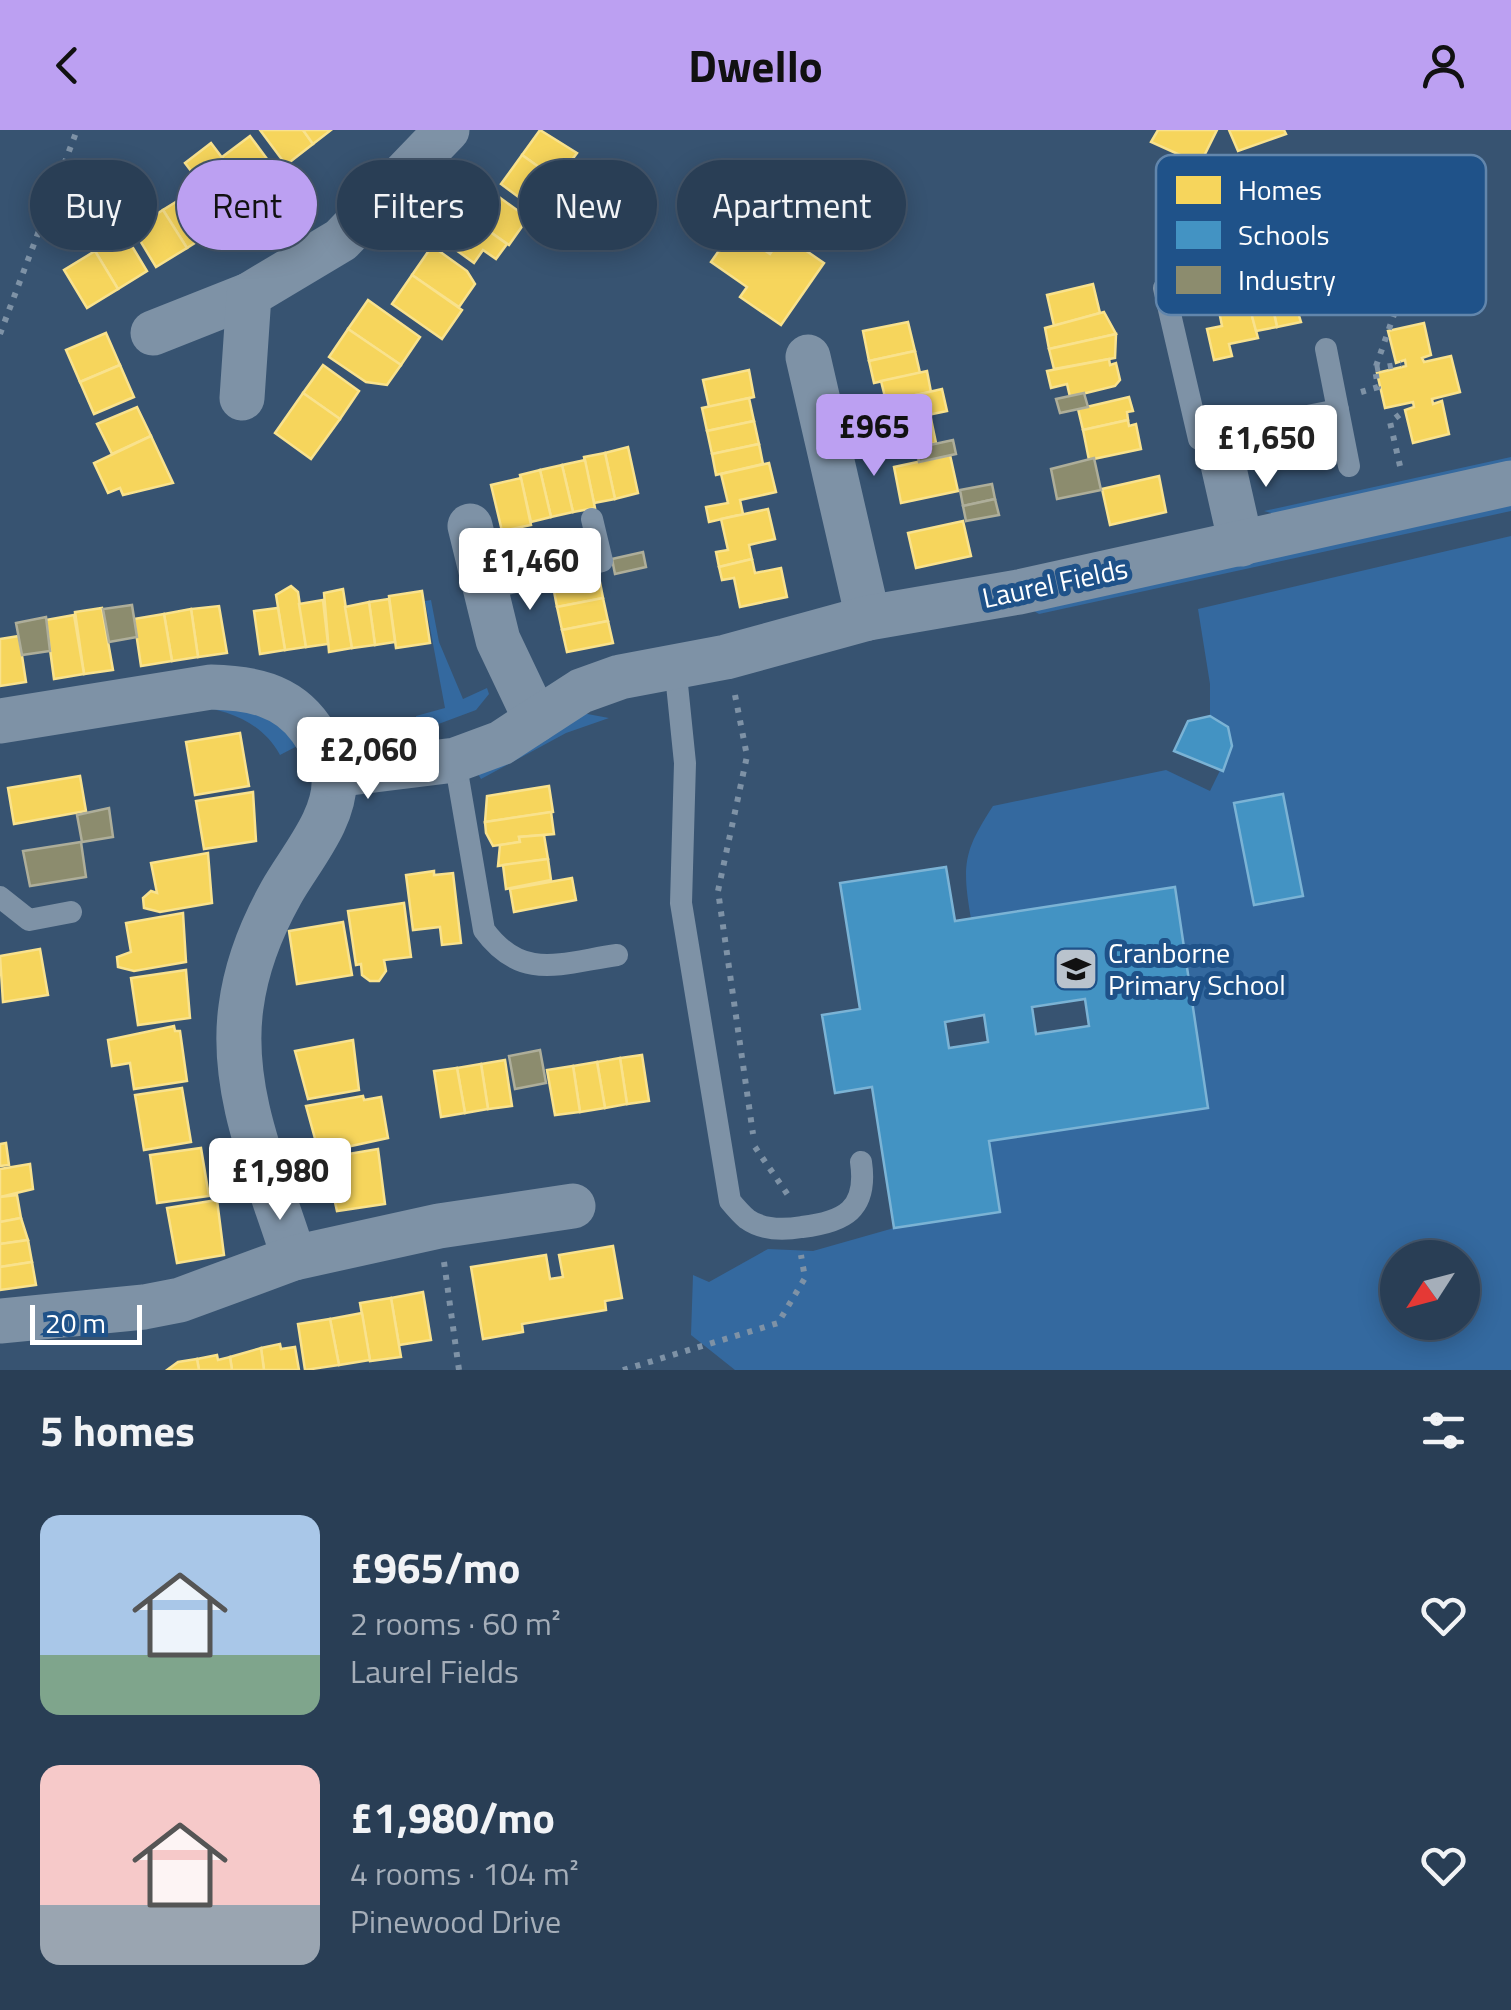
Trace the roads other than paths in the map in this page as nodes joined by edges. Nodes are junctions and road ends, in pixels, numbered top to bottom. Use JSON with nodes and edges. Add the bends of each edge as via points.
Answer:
{"nodes":[{"id":1,"x":447,"y":130,"type":"edge"},
{"id":2,"x":249,"y":295,"type":"junction"},
{"id":3,"x":1170,"y":315,"type":"edge"},
{"id":4,"x":153,"y":334,"type":"dead end"},
{"id":5,"x":1326,"y":348,"type":"dead end"},
{"id":6,"x":808,"y":357,"type":"dead end"},
{"id":7,"x":242,"y":398,"type":"dead end"},
{"id":8,"x":1337,"y":404,"type":"junction"},
{"id":9,"x":1220,"y":451,"type":"junction"},
{"id":10,"x":1350,"y":466,"type":"dead end"},
{"id":11,"x":1511,"y":483,"type":"edge"},
{"id":12,"x":592,"y":519,"type":"dead end"},
{"id":13,"x":470,"y":526,"type":"dead end"},
{"id":14,"x":1240,"y":544,"type":"junction"},
{"id":15,"x":486,"y":589,"type":"junction"},
{"id":16,"x":868,"y":618,"type":"junction"},
{"id":17,"x":675,"y":665,"type":"junction"},
{"id":18,"x":536,"y":720,"type":"junction"},
{"id":19,"x":0,"y":721,"type":"edge"},
{"id":20,"x":455,"y":760,"type":"junction"},
{"id":21,"x":334,"y":775,"type":"junction"},
{"id":22,"x":0,"y":897,"type":"edge"},
{"id":23,"x":71,"y":912,"type":"dead end"},
{"id":24,"x":617,"y":954,"type":"dead end"},
{"id":25,"x":861,"y":1162,"type":"dead end"},
{"id":26,"x":573,"y":1206,"type":"dead end"},
{"id":27,"x":294,"y":1258,"type":"junction"},
{"id":28,"x":0,"y":1321,"type":"edge"}],
"edges":[{"from":1,"to":2,"type":"street","via":[[341,240]]},
{"from":2,"to":4,"type":"street"},
{"from":2,"to":7,"type":"street"},
{"from":3,"to":9,"type":"lane","via":[[1199,439]]},
{"from":5,"to":8,"type":"lane"},
{"from":6,"to":16,"type":"street"},
{"from":8,"to":9,"type":"lane","via":[[1277,422],[1256,440]]},
{"from":8,"to":10,"type":"lane"},
{"from":9,"to":14,"type":"street"},
{"from":11,"to":14,"type":"street","name":"Laurel Fields"},
{"from":12,"to":15,"type":"lane","via":[[602,561]]},
{"from":13,"to":15,"type":"street"},
{"from":14,"to":16,"type":"street","name":"Laurel Fields"},
{"from":15,"to":18,"type":"street","via":[[498,640]]},
{"from":16,"to":17,"type":"street","name":"Laurel Fields"},
{"from":17,"to":18,"type":"street","name":"Laurel Fields","via":[[581,692]]},
{"from":17,"to":25,"type":"lane","via":[[685,763],[681,903],[730,1201],[749,1221],[778,1230],[836,1222],[856,1205],[864,1184]]},
{"from":18,"to":20,"type":"street","name":"Laurel Fields"},
{"from":19,"to":21,"type":"street","via":[[211,687],[247,688],[269,694],[305,721]]},
{"from":20,"to":21,"type":"street","name":"Laurel Fields"},
{"from":20,"to":24,"type":"lane","via":[[484,930],[496,946],[533,967]]},
{"from":21,"to":27,"type":"street","via":[[330,806],[262,934],[241,1006],[244,1096]]},
{"from":22,"to":23,"type":"lane","via":[[29,920]]},
{"from":26,"to":27,"type":"street"},
{"from":27,"to":28,"type":"street","via":[[180,1300]]}]}
